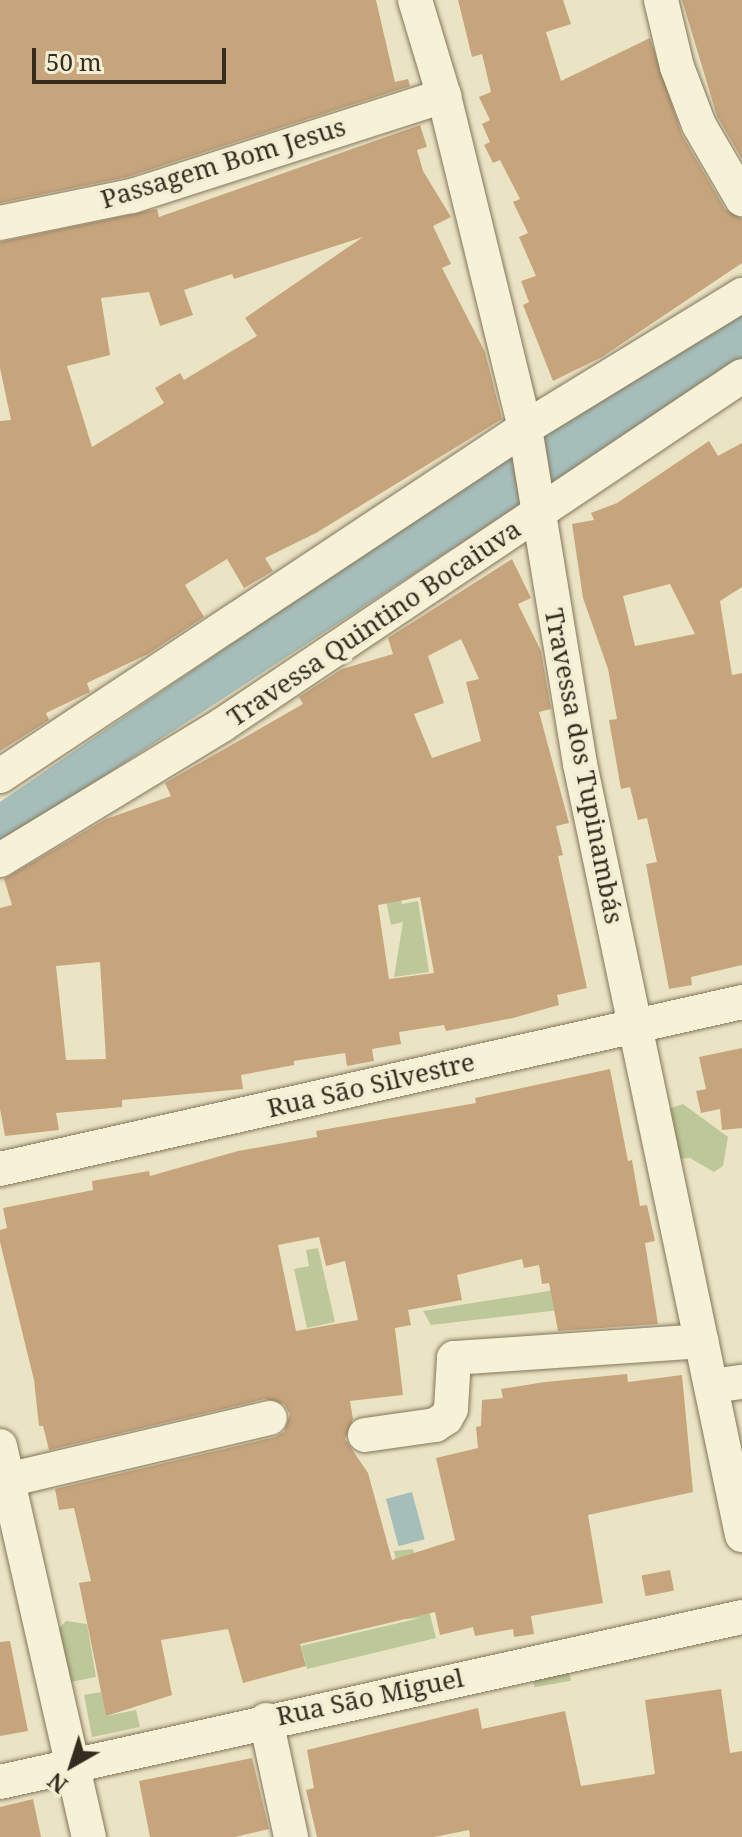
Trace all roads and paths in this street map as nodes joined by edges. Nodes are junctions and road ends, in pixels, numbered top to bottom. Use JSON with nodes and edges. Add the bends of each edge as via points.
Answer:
{"nodes":[{"id":1,"x":415,"y":0,"type":"edge"},
{"id":2,"x":661,"y":0,"type":"edge"},
{"id":3,"x":444,"y":96,"type":"junction"},
{"id":4,"x":742,"y":199,"type":"edge"},
{"id":5,"x":0,"y":223,"type":"edge"},
{"id":6,"x":742,"y":295,"type":"edge"},
{"id":7,"x":742,"y":376,"type":"edge"},
{"id":8,"x":525,"y":428,"type":"junction"},
{"id":9,"x":539,"y":513,"type":"junction"},
{"id":10,"x":0,"y":776,"type":"edge"},
{"id":11,"x":0,"y":860,"type":"edge"},
{"id":12,"x":742,"y":1002,"type":"edge"},
{"id":13,"x":636,"y":1025,"type":"junction"},
{"id":14,"x":0,"y":1169,"type":"edge"},
{"id":15,"x":701,"y":1341,"type":"junction"},
{"id":16,"x":727,"y":1384,"type":"edge"},
{"id":17,"x":270,"y":1418,"type":"dead end"},
{"id":18,"x":365,"y":1435,"type":"dead end"},
{"id":19,"x":0,"y":1446,"type":"edge"},
{"id":20,"x":7,"y":1480,"type":"junction"},
{"id":21,"x":742,"y":1535,"type":"edge"},
{"id":22,"x":742,"y":1617,"type":"edge"},
{"id":23,"x":266,"y":1720,"type":"junction"},
{"id":24,"x":71,"y":1767,"type":"junction"},
{"id":25,"x":0,"y":1782,"type":"edge"},
{"id":26,"x":89,"y":1837,"type":"edge"},
{"id":27,"x":291,"y":1837,"type":"edge"}],
"edges":[{"from":1,"to":3,"type":"street","name":"Travessa dos Tupinambás"},
{"from":2,"to":4,"type":"street","via":[[677,67],[699,125]]},
{"from":3,"to":5,"type":"street","name":"Passagem Bom Jesus","via":[[132,196]]},
{"from":3,"to":8,"type":"street","name":"Travessa dos Tupinambás"},
{"from":6,"to":8,"type":"street"},
{"from":7,"to":9,"type":"street","name":"Travessa Quintino Bocaiuva"},
{"from":8,"to":9,"type":"street","name":"Travessa dos Tupinambás"},
{"from":8,"to":10,"type":"street"},
{"from":9,"to":11,"type":"street","name":"Travessa Quintino Bocaiuva","via":[[222,725]]},
{"from":9,"to":13,"type":"street","name":"Travessa dos Tupinambás","via":[[580,764]]},
{"from":12,"to":13,"type":"street","name":"Rua São Silvestre"},
{"from":13,"to":14,"type":"street","name":"Rua São Silvestre"},
{"from":13,"to":15,"type":"street","name":"Travessa dos Tupinambás"},
{"from":15,"to":16,"type":"street","name":"Travessa dos Tupinambás"},
{"from":15,"to":18,"type":"street","via":[[454,1358],[446,1418],[435,1425]]},
{"from":16,"to":21,"type":"street","name":"Travessa dos Tupinambás"},
{"from":17,"to":20,"type":"street"},
{"from":19,"to":20,"type":"street"},
{"from":20,"to":24,"type":"street"},
{"from":22,"to":23,"type":"street","name":"Rua São Miguel"},
{"from":23,"to":24,"type":"street","name":"Rua São Miguel"},
{"from":23,"to":27,"type":"street"},
{"from":24,"to":25,"type":"street","name":"Rua São Miguel"},
{"from":24,"to":26,"type":"street"}]}
